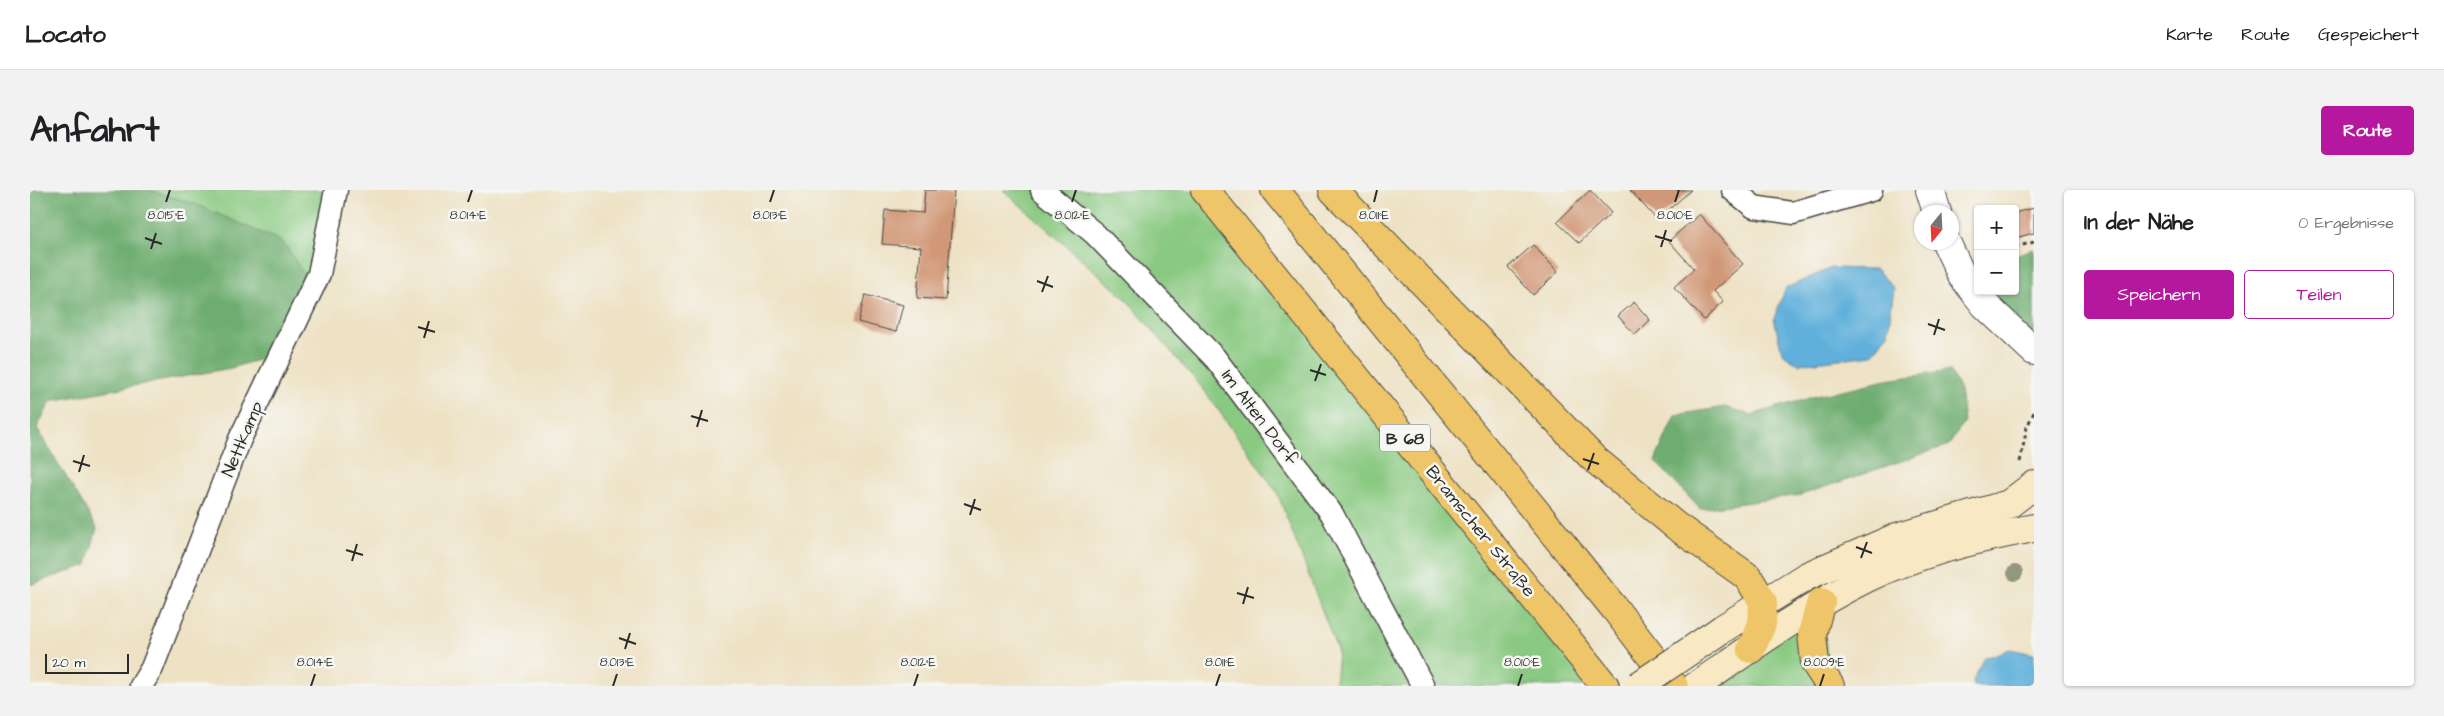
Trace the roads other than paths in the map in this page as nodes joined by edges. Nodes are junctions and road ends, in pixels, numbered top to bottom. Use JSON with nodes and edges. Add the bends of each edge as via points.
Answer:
{"nodes":[{"id":1,"x":336,"y":190,"type":"edge"},
{"id":2,"x":1042,"y":190,"type":"edge"},
{"id":3,"x":1205,"y":190,"type":"edge"},
{"id":4,"x":1275,"y":190,"type":"edge"},
{"id":5,"x":1333,"y":190,"type":"edge"},
{"id":6,"x":1733,"y":190,"type":"edge"},
{"id":7,"x":1871,"y":190,"type":"edge"},
{"id":8,"x":1930,"y":190,"type":"edge"},
{"id":9,"x":1935,"y":205,"type":"edge"},
{"id":10,"x":1950,"y":250,"type":"edge"},
{"id":11,"x":2034,"y":351,"type":"edge"},
{"id":12,"x":2034,"y":485,"type":"edge"},
{"id":13,"x":2034,"y":528,"type":"edge"},
{"id":14,"x":1764,"y":602,"type":"junction"},
{"id":15,"x":1821,"y":602,"type":"junction"},
{"id":16,"x":1744,"y":654,"type":"junction"},
{"id":17,"x":141,"y":686,"type":"edge"},
{"id":18,"x":1423,"y":686,"type":"edge"},
{"id":19,"x":1606,"y":686,"type":"edge"},
{"id":20,"x":1638,"y":686,"type":"edge"},
{"id":21,"x":1674,"y":686,"type":"edge"},
{"id":22,"x":1696,"y":686,"type":"edge"},
{"id":23,"x":1830,"y":686,"type":"edge"}],
"edges":[{"from":1,"to":17,"type":"street","name":"Nettkamp","via":[[319,274],[240,440],[152,668]]},
{"from":2,"to":18,"type":"street","name":"Im Alten Dorf","via":[[1095,234],[1215,358],[1332,514]]},
{"from":3,"to":19,"type":"highway","name":"Bramscher Straße","number":"B 68"},
{"from":4,"to":21,"type":"highway"},
{"from":5,"to":14,"type":"highway","via":[[1593,458],[1676,526],[1748,577]]},
{"from":6,"to":7,"type":"street","via":[[1754,207],[1793,213]]},
{"from":8,"to":9,"type":"street"},
{"from":10,"to":11,"type":"street","via":[[1962,276],[1985,306]]},
{"from":12,"to":14,"type":"main road","via":[[2009,504],[1897,537],[1807,576]]},
{"from":13,"to":15,"type":"main road","via":[[2000,534],[1907,561]]},
{"from":14,"to":16,"type":"highway","via":[[1762,624]]},
{"from":14,"to":20,"type":"main road","bridge":true},
{"from":15,"to":16,"type":"main road"},
{"from":15,"to":23,"type":"highway","via":[[1812,634],[1815,663]]},
{"from":16,"to":22,"type":"main road"}]}
